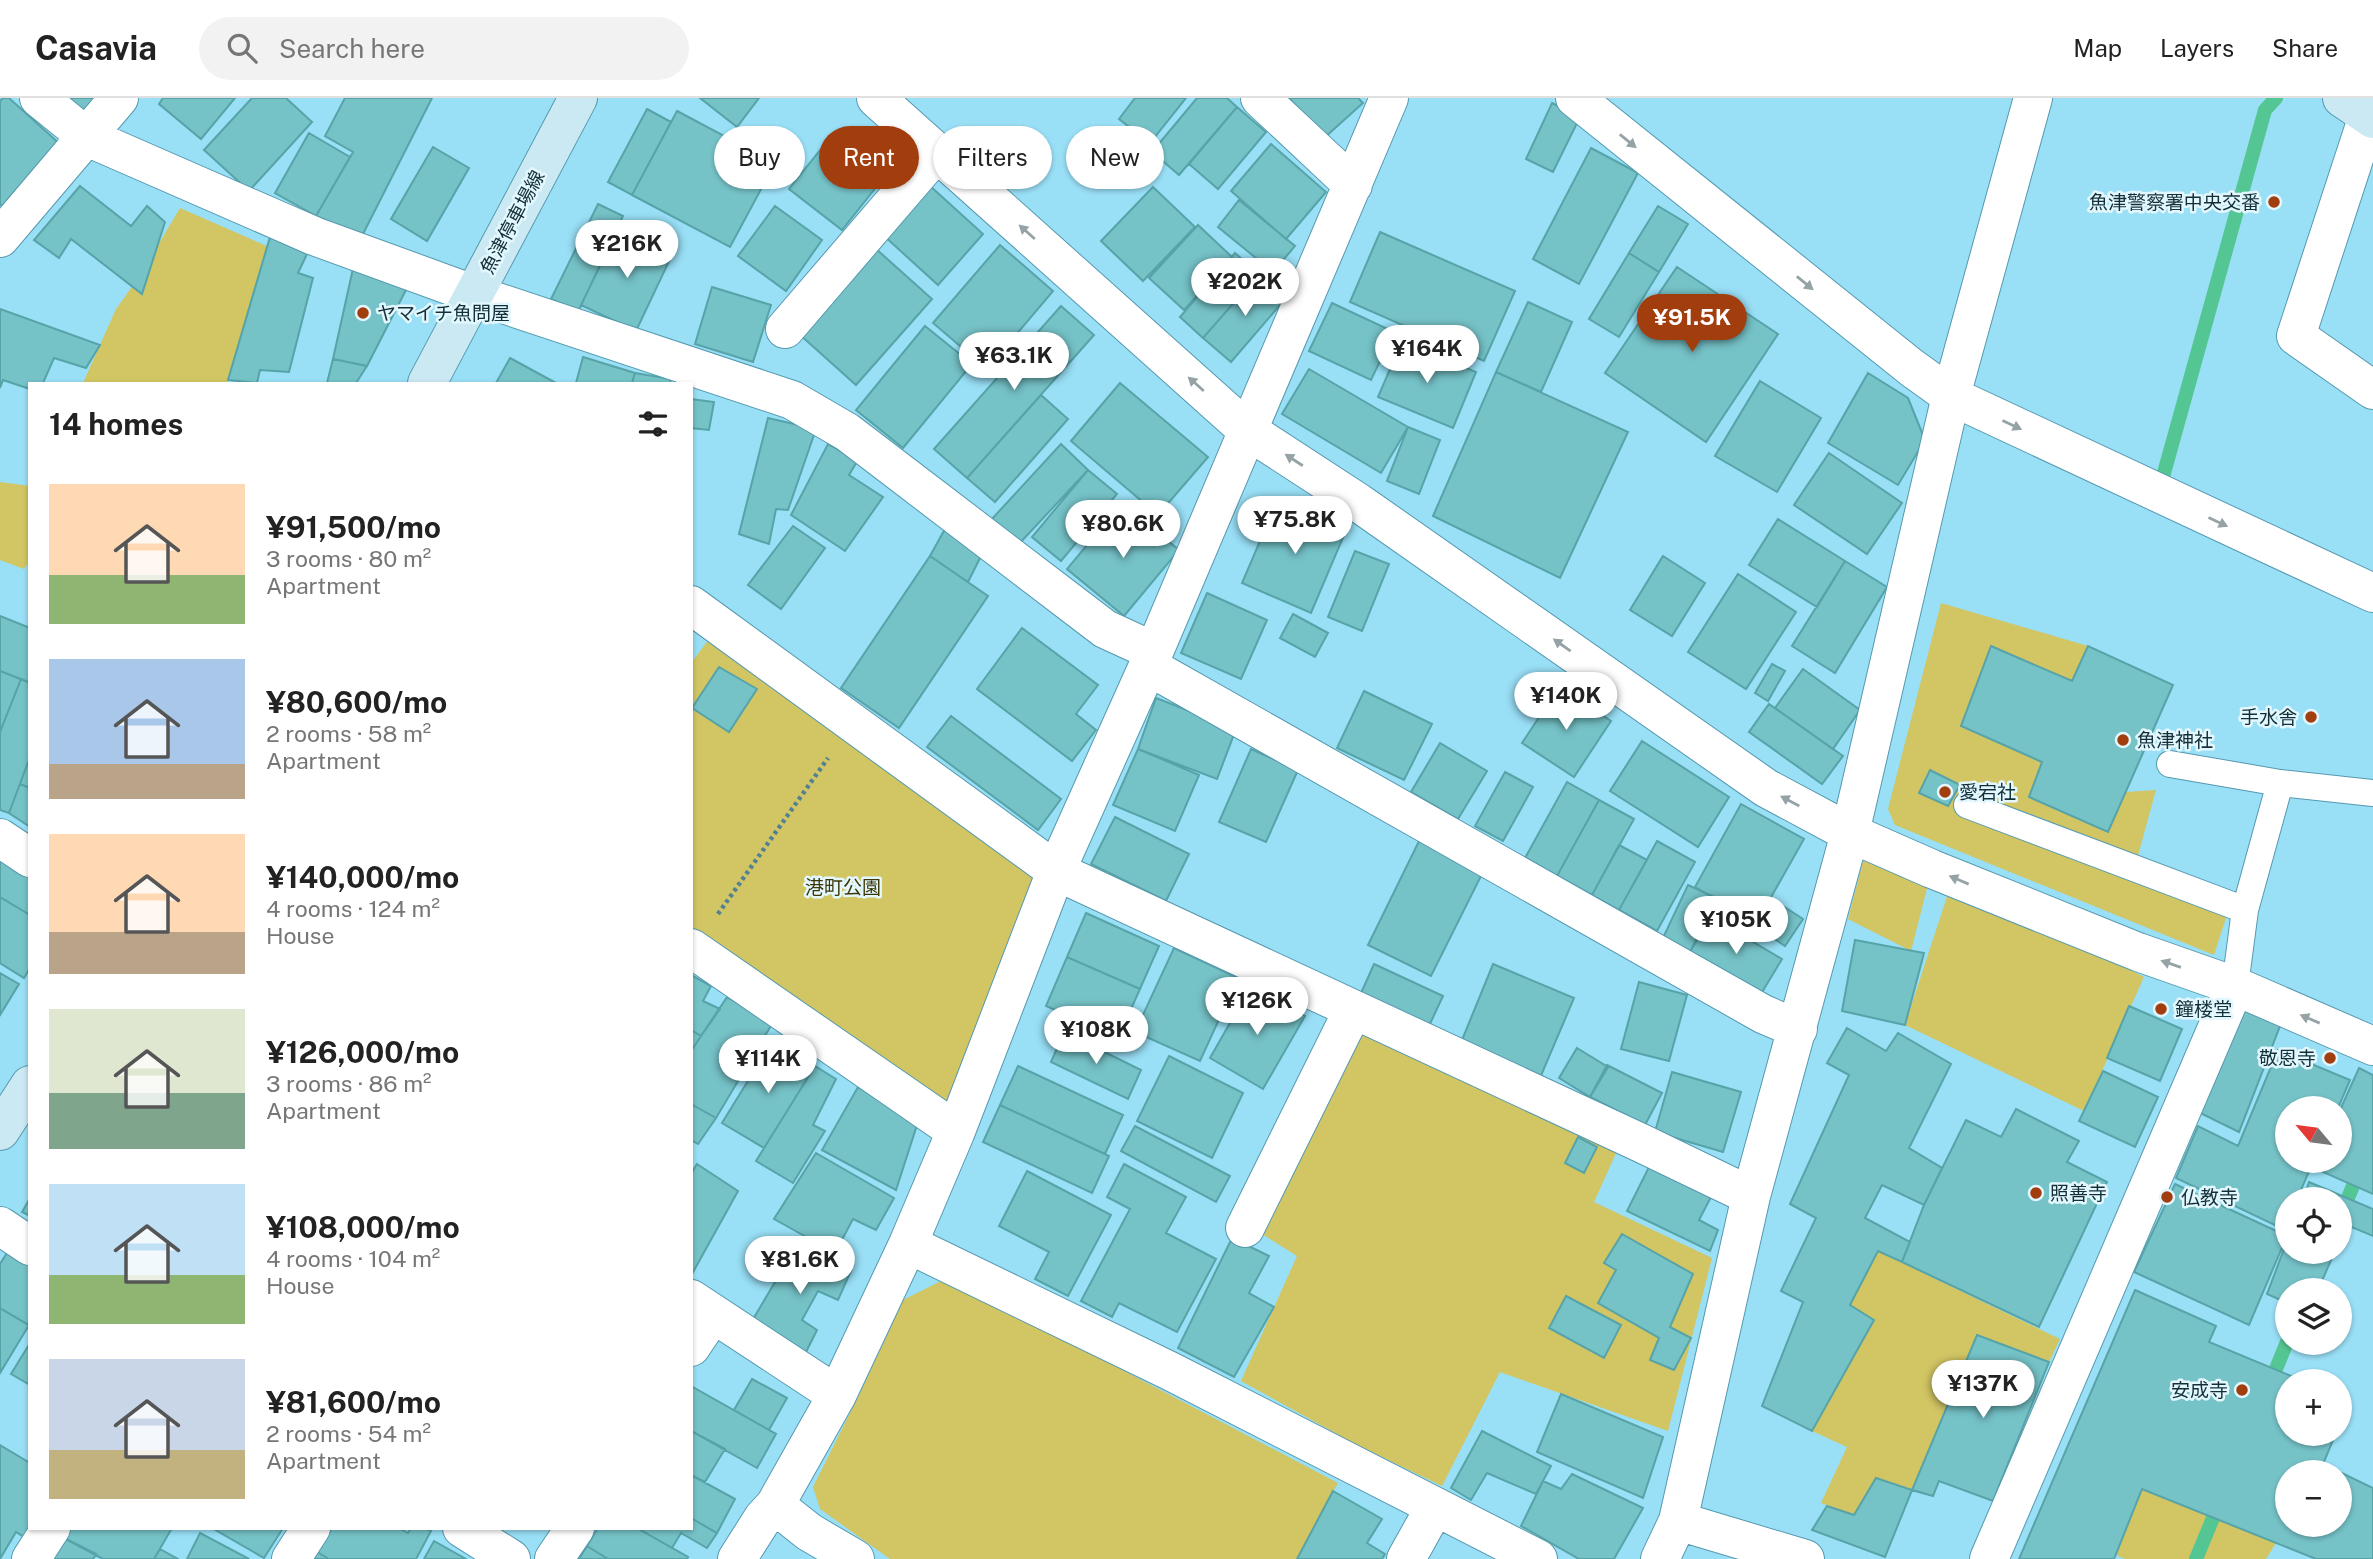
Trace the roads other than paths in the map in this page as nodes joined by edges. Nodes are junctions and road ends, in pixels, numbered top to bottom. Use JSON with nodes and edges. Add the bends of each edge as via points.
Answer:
{"nodes":[{"id":1,"x":38,"y":98,"type":"edge"},
{"id":2,"x":119,"y":98,"type":"edge"},
{"id":3,"x":578,"y":98,"type":"edge"},
{"id":4,"x":876,"y":98,"type":"edge"},
{"id":5,"x":1260,"y":98,"type":"edge"},
{"id":6,"x":1390,"y":98,"type":"edge"},
{"id":7,"x":1574,"y":98,"type":"edge"},
{"id":8,"x":2033,"y":98,"type":"edge"},
{"id":9,"x":2361,"y":111,"type":"edge"},
{"id":10,"x":87,"y":137,"type":"junction"},
{"id":11,"x":933,"y":148,"type":"edge"},
{"id":12,"x":933,"y":157,"type":"edge"},
{"id":13,"x":1353,"y":184,"type":"junction"},
{"id":14,"x":978,"y":189,"type":"edge"},
{"id":15,"x":0,"y":239,"type":"edge"},
{"id":16,"x":473,"y":294,"type":"junction"},
{"id":17,"x":785,"y":328,"type":"dead end"},
{"id":18,"x":428,"y":382,"type":"edge"},
{"id":19,"x":2373,"y":390,"type":"edge"},
{"id":20,"x":1951,"y":396,"type":"junction"},
{"id":21,"x":1247,"y":430,"type":"junction"},
{"id":22,"x":2373,"y":593,"type":"edge"},
{"id":23,"x":693,"y":606,"type":"edge"},
{"id":24,"x":1151,"y":658,"type":"junction"},
{"id":25,"x":2170,"y":764,"type":"dead end"},
{"id":26,"x":2280,"y":783,"type":"junction"},
{"id":27,"x":2373,"y":793,"type":"edge"},
{"id":28,"x":1967,"y":805,"type":"dead end"},
{"id":29,"x":1850,"y":834,"type":"junction"},
{"id":30,"x":0,"y":838,"type":"edge"},
{"id":31,"x":28,"y":857,"type":"edge"},
{"id":32,"x":1056,"y":871,"type":"junction"},
{"id":33,"x":2245,"y":910,"type":"junction"},
{"id":34,"x":693,"y":949,"type":"edge"},
{"id":35,"x":2235,"y":986,"type":"junction"},
{"id":36,"x":1353,"y":1010,"type":"junction"},
{"id":37,"x":1798,"y":1029,"type":"junction"},
{"id":38,"x":2373,"y":1046,"type":"edge"},
{"id":39,"x":28,"y":1088,"type":"edge"},
{"id":40,"x":0,"y":1131,"type":"edge"},
{"id":41,"x":956,"y":1131,"type":"junction"},
{"id":42,"x":1751,"y":1196,"type":"junction"},
{"id":43,"x":0,"y":1226,"type":"edge"},
{"id":44,"x":1245,"y":1228,"type":"dead end"},
{"id":45,"x":908,"y":1244,"type":"junction"},
{"id":46,"x":28,"y":1245,"type":"edge"},
{"id":47,"x":702,"y":1306,"type":"edge"},
{"id":48,"x":693,"y":1340,"type":"edge"},
{"id":49,"x":837,"y":1395,"type":"junction"},
{"id":50,"x":775,"y":1505,"type":"junction"},
{"id":51,"x":1435,"y":1507,"type":"junction"},
{"id":52,"x":1678,"y":1521,"type":"junction"},
{"id":53,"x":50,"y":1530,"type":"edge"},
{"id":54,"x":311,"y":1530,"type":"edge"},
{"id":55,"x":465,"y":1530,"type":"edge"},
{"id":56,"x":574,"y":1530,"type":"edge"},
{"id":57,"x":30,"y":1559,"type":"edge"},
{"id":58,"x":291,"y":1559,"type":"edge"},
{"id":59,"x":511,"y":1559,"type":"edge"},
{"id":60,"x":554,"y":1559,"type":"edge"},
{"id":61,"x":737,"y":1559,"type":"edge"},
{"id":62,"x":855,"y":1559,"type":"edge"},
{"id":63,"x":1406,"y":1559,"type":"edge"},
{"id":64,"x":1538,"y":1559,"type":"edge"},
{"id":65,"x":1660,"y":1559,"type":"edge"},
{"id":66,"x":1805,"y":1559,"type":"edge"},
{"id":67,"x":1989,"y":1559,"type":"edge"}],
"edges":[{"from":1,"to":10,"type":"street"},
{"from":2,"to":10,"type":"street"},
{"from":3,"to":16,"type":"main road","name":"魚津停車場線"},
{"from":4,"to":11,"type":"street"},
{"from":5,"to":13,"type":"street"},
{"from":6,"to":13,"type":"street"},
{"from":7,"to":20,"type":"street","one_way":true},
{"from":8,"to":20,"type":"street"},
{"from":9,"to":19,"type":"street","via":[[2296,336]]},
{"from":10,"to":15,"type":"street"},
{"from":10,"to":16,"type":"street","via":[[314,236]]},
{"from":12,"to":17,"type":"street"},
{"from":13,"to":21,"type":"street"},
{"from":21,"to":14,"type":"street","one_way":true},
{"from":16,"to":18,"type":"main road","name":"魚津停車場線"},
{"from":16,"to":24,"type":"street","via":[[792,400],[848,432],[1105,629]]},
{"from":20,"to":22,"type":"street","one_way":true},
{"from":20,"to":29,"type":"street"},
{"from":21,"to":24,"type":"street"},
{"from":29,"to":21,"type":"street","one_way":true,"via":[[1766,788],[1359,503]]},
{"from":23,"to":32,"type":"street"},
{"from":24,"to":32,"type":"street"},
{"from":24,"to":37,"type":"street","via":[[1763,1014]]},
{"from":25,"to":26,"type":"lane"},
{"from":26,"to":27,"type":"lane"},
{"from":26,"to":33,"type":"lane"},
{"from":28,"to":33,"type":"lane"},
{"from":35,"to":29,"type":"street","one_way":true,"via":[[2113,942]]},
{"from":29,"to":37,"type":"street"},
{"from":30,"to":31,"type":"street"},
{"from":32,"to":36,"type":"street"},
{"from":32,"to":41,"type":"street"},
{"from":33,"to":35,"type":"lane"},
{"from":34,"to":41,"type":"street"},
{"from":38,"to":35,"type":"street","one_way":true},
{"from":35,"to":67,"type":"street"},
{"from":36,"to":42,"type":"street"},
{"from":36,"to":44,"type":"street"},
{"from":37,"to":42,"type":"street"},
{"from":39,"to":40,"type":"main road"},
{"from":41,"to":45,"type":"street"},
{"from":42,"to":52,"type":"street"},
{"from":43,"to":46,"type":"street"},
{"from":45,"to":49,"type":"street"},
{"from":45,"to":51,"type":"street"},
{"from":47,"to":48,"type":"street"},
{"from":47,"to":49,"type":"street"},
{"from":49,"to":50,"type":"street"},
{"from":50,"to":61,"type":"street"},
{"from":50,"to":62,"type":"street"},
{"from":51,"to":63,"type":"street"},
{"from":51,"to":64,"type":"street"},
{"from":52,"to":65,"type":"street"},
{"from":52,"to":66,"type":"street"},
{"from":53,"to":57,"type":"street"},
{"from":54,"to":58,"type":"street"},
{"from":55,"to":59,"type":"street"},
{"from":56,"to":60,"type":"street"}]}
